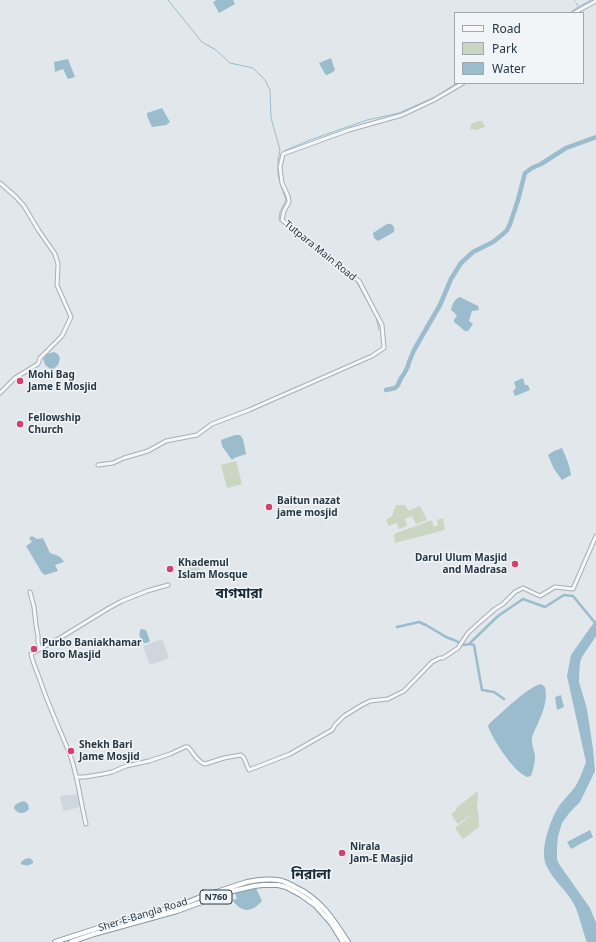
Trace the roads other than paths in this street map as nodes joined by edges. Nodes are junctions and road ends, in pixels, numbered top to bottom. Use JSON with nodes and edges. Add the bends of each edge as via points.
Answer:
{"nodes":[{"id":1,"x":596,"y":1,"type":"edge"},
{"id":2,"x":576,"y":12,"type":"edge"},
{"id":3,"x":461,"y":84,"type":"edge"},
{"id":4,"x":0,"y":183,"type":"edge"},
{"id":5,"x":0,"y":394,"type":"edge"},
{"id":6,"x":98,"y":465,"type":"dead end"},
{"id":7,"x":596,"y":536,"type":"edge"},
{"id":8,"x":168,"y":585,"type":"dead end"},
{"id":9,"x":30,"y":592,"type":"dead end"},
{"id":10,"x":40,"y":649,"type":"junction"},
{"id":11,"x":76,"y":777,"type":"junction"},
{"id":12,"x":86,"y":824,"type":"dead end"},
{"id":13,"x":303,"y":893,"type":"junction"},
{"id":14,"x":76,"y":938,"type":"junction"},
{"id":15,"x":56,"y":942,"type":"edge"},
{"id":16,"x":71,"y":942,"type":"edge"},
{"id":17,"x":343,"y":942,"type":"edge"},
{"id":18,"x":348,"y":942,"type":"edge"}],
"edges":[{"from":1,"to":2,"type":"street"},
{"from":3,"to":6,"type":"street","name":"Tutpara Main Road","via":[[402,115],[338,134],[283,154],[282,157],[282,183],[289,202],[282,220],[359,281],[382,325],[384,348],[372,356],[212,424],[197,435],[166,441],[148,451],[113,463]]},
{"from":4,"to":5,"type":"street","via":[[24,206],[55,254],[58,264],[57,285],[71,317],[62,336],[40,358],[38,364],[16,378]]},
{"from":7,"to":11,"type":"street","via":[[573,589],[555,587],[540,596],[523,588],[515,592],[468,633],[460,646],[432,662],[404,690],[388,699],[370,701],[362,705],[344,716],[332,730],[290,754],[249,770],[241,755],[205,764],[198,760],[188,747],[112,772]]},
{"from":8,"to":10,"type":"street","via":[[108,608]]},
{"from":9,"to":10,"type":"street"},
{"from":10,"to":11,"type":"street","via":[[31,654]]},
{"from":11,"to":12,"type":"street"},
{"from":13,"to":14,"type":"highway","name":"Sher-E-Bangla Road","number":"N760","via":[[288,883],[275,880],[247,882],[199,901],[101,927]]},
{"from":13,"to":17,"type":"highway","name":"Sher-E-Bangla Road","number":"N760","via":[[323,914]]},
{"from":13,"to":18,"type":"highway","name":"Sher-E-Bangla Road","number":"N760","via":[[319,903]]},
{"from":14,"to":15,"type":"highway","name":"Sher-E-Bangla Road","number":"N760"},
{"from":14,"to":16,"type":"highway","name":"Sher-E-Bangla Road","number":"N760"}]}
